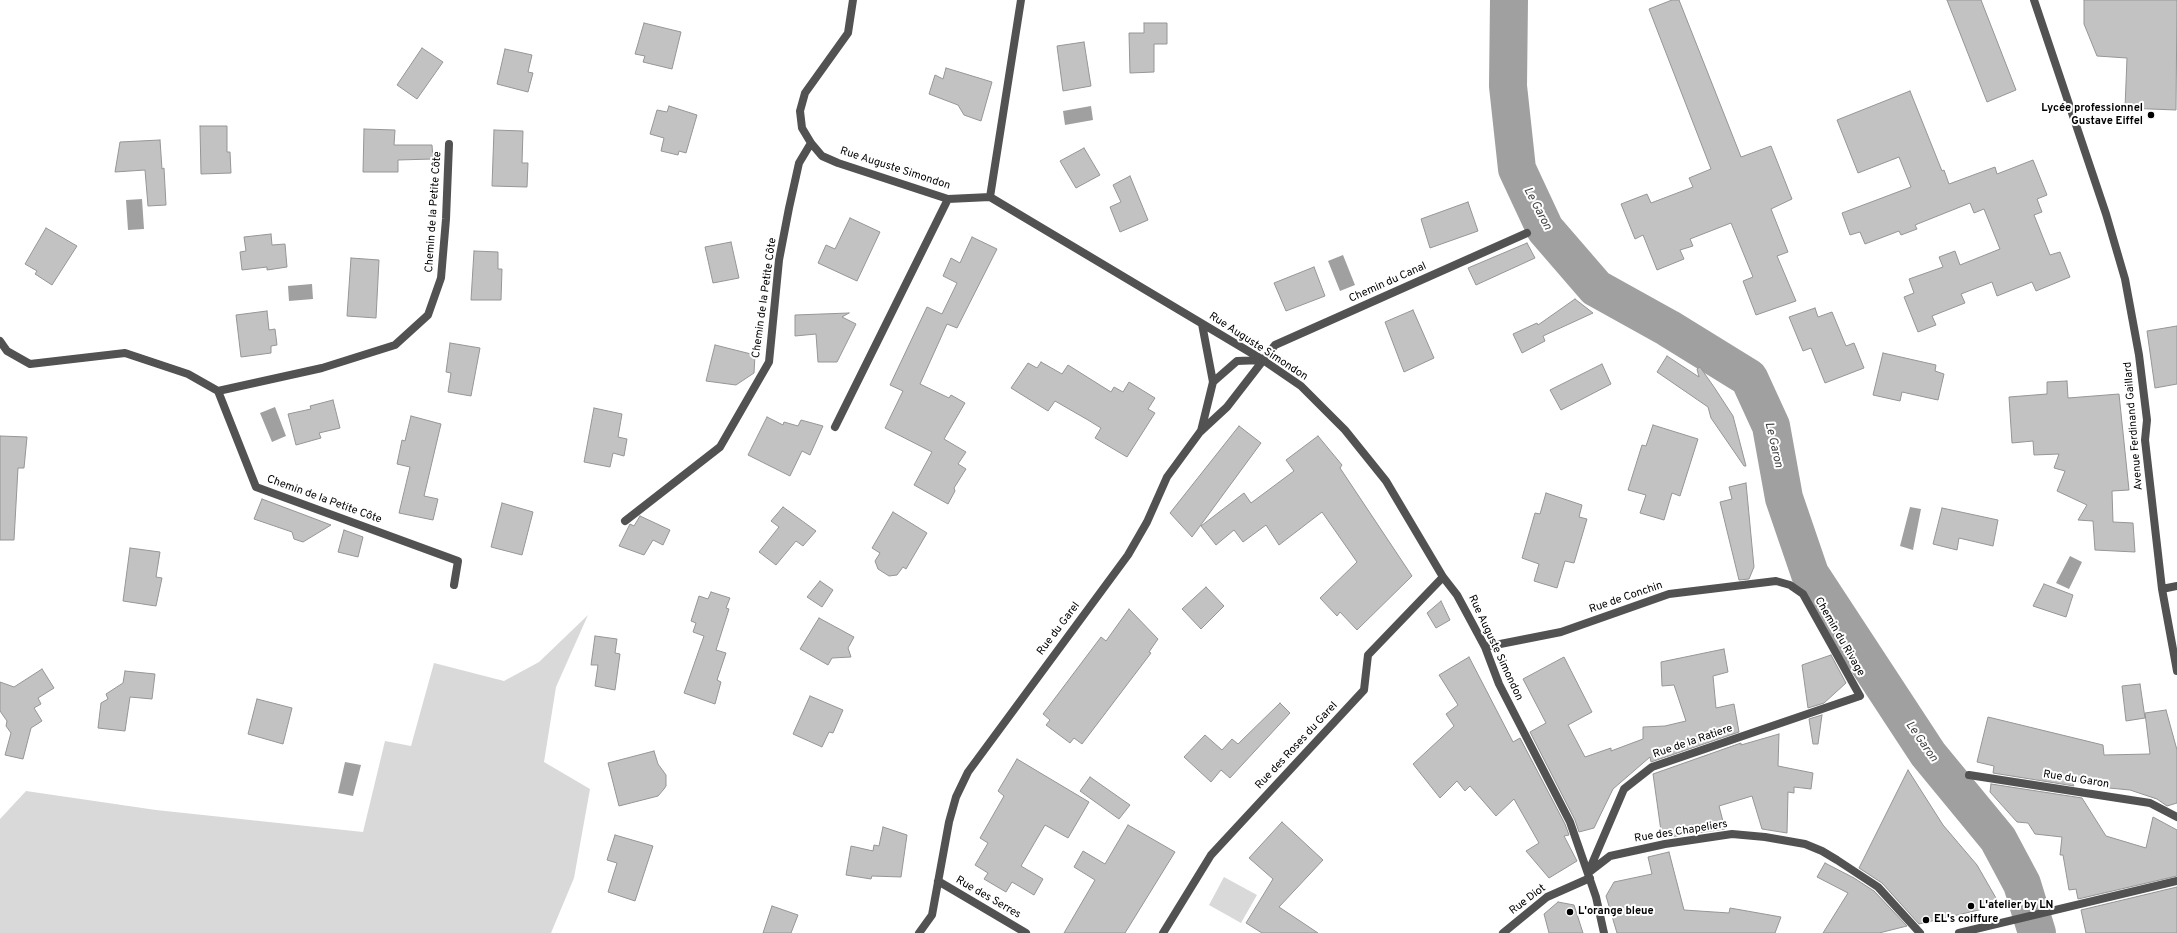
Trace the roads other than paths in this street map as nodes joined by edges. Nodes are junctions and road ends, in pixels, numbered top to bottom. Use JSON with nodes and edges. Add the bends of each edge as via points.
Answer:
{"nodes":[{"id":1,"x":853,"y":0,"type":"edge"},
{"id":2,"x":1021,"y":0,"type":"edge"},
{"id":3,"x":2034,"y":0,"type":"edge"},
{"id":4,"x":811,"y":143,"type":"junction"},
{"id":5,"x":449,"y":144,"type":"dead end"},
{"id":6,"x":990,"y":197,"type":"junction"},
{"id":7,"x":948,"y":199,"type":"junction"},
{"id":8,"x":1527,"y":233,"type":"dead end"},
{"id":9,"x":1202,"y":324,"type":"junction"},
{"id":10,"x":0,"y":341,"type":"edge"},
{"id":11,"x":1263,"y":360,"type":"junction"},
{"id":12,"x":1213,"y":382,"type":"junction"},
{"id":13,"x":218,"y":391,"type":"junction"},
{"id":14,"x":835,"y":427,"type":"dead end"},
{"id":15,"x":1200,"y":432,"type":"junction"},
{"id":16,"x":625,"y":521,"type":"dead end"},
{"id":17,"x":1443,"y":577,"type":"junction"},
{"id":18,"x":1776,"y":581,"type":"joint"},
{"id":19,"x":454,"y":585,"type":"dead end"},
{"id":20,"x":2177,"y":586,"type":"edge"},
{"id":21,"x":2162,"y":588,"type":"junction"},
{"id":22,"x":1485,"y":647,"type":"junction"},
{"id":23,"x":2177,"y":671,"type":"edge"},
{"id":24,"x":1860,"y":696,"type":"joint"},
{"id":25,"x":1969,"y":775,"type":"dead end"},
{"id":26,"x":2177,"y":817,"type":"edge"},
{"id":27,"x":1589,"y":876,"type":"junction"},
{"id":28,"x":938,"y":881,"type":"junction"},
{"id":29,"x":2177,"y":881,"type":"edge"},
{"id":30,"x":919,"y":933,"type":"edge"},
{"id":31,"x":1026,"y":933,"type":"edge"},
{"id":32,"x":1163,"y":933,"type":"edge"},
{"id":33,"x":1503,"y":933,"type":"edge"},
{"id":34,"x":1604,"y":933,"type":"edge"},
{"id":35,"x":1920,"y":933,"type":"edge"},
{"id":36,"x":1959,"y":933,"type":"edge"}],
"edges":[{"from":1,"to":4,"type":"street","name":"Rue Auguste Simondon","via":[[848,33],[805,93],[800,111],[802,128]]},
{"from":2,"to":6,"type":"street"},
{"from":3,"to":21,"type":"street","name":"Avenue Ferdinand Gaillard","via":[[2104,207],[2125,279],[2139,355],[2147,420],[2145,440]]},
{"from":4,"to":7,"type":"street","name":"Rue Auguste Simondon","via":[[822,156],[838,163]]},
{"from":4,"to":16,"type":"street","name":"Chemin de la Petite Côte","via":[[799,163],[779,260],[768,362],[720,446]]},
{"from":5,"to":13,"type":"street","name":"Chemin de la Petite Côte","via":[[441,278],[428,315],[395,345],[322,368]]},
{"from":6,"to":7,"type":"street","name":"Rue Auguste Simondon"},
{"from":6,"to":9,"type":"street","name":"Rue Auguste Simondon"},
{"from":7,"to":14,"type":"street"},
{"from":8,"to":11,"type":"street","name":"Chemin du Canal","via":[[1275,345]]},
{"from":9,"to":11,"type":"street","name":"Rue Auguste Simondon"},
{"from":9,"to":12,"type":"street"},
{"from":10,"to":13,"type":"street","via":[[6,351],[30,364],[125,353],[188,374]]},
{"from":11,"to":12,"type":"street","via":[[1237,361]]},
{"from":11,"to":15,"type":"street","name":"Rue du Garel","via":[[1227,407]]},
{"from":11,"to":17,"type":"street","name":"Rue Auguste Simondon","via":[[1301,386],[1344,430],[1386,482]]},
{"from":12,"to":15,"type":"street"},
{"from":13,"to":19,"type":"street","name":"Chemin de la Petite Côte","via":[[256,487],[458,561]]},
{"from":15,"to":28,"type":"street","name":"Rue du Garel","via":[[1167,477],[1147,522],[1128,555],[968,772],[956,797],[949,822]]},
{"from":17,"to":22,"type":"street","name":"Rue Auguste Simondon","via":[[1457,595]]},
{"from":17,"to":32,"type":"street","name":"Rue des Roses du Garel","via":[[1368,655],[1364,690],[1211,855]]},
{"from":18,"to":22,"type":"street","name":"Rue de Conchin","via":[[1669,594],[1561,632]]},
{"from":18,"to":24,"type":"street","name":"Chemin du Rivage","via":[[1790,585],[1803,594]]},
{"from":20,"to":21,"type":"street"},
{"from":21,"to":23,"type":"street","name":"Avenue Ferdinand Gaillard"},
{"from":22,"to":27,"type":"street","name":"Rue Auguste Simondon","via":[[1499,684],[1570,822]]},
{"from":24,"to":27,"type":"street","name":"Rue de la Ratiere","via":[[1652,767],[1624,790]]},
{"from":25,"to":26,"type":"street","name":"Rue du Garon","via":[[2150,803]]},
{"from":27,"to":33,"type":"street","name":"Rue Diot","via":[[1547,897]]},
{"from":27,"to":34,"type":"street","name":"Rue Auguste Simondon"},
{"from":27,"to":35,"type":"street","name":"Rue des Chapeliers","via":[[1610,856],[1664,844],[1732,834],[1772,838],[1805,844],[1853,869],[1878,887]]},
{"from":28,"to":30,"type":"street","name":"Rue du Garel","via":[[932,915]]},
{"from":28,"to":31,"type":"street","name":"Rue des Serres"},
{"from":29,"to":36,"type":"street"}]}
